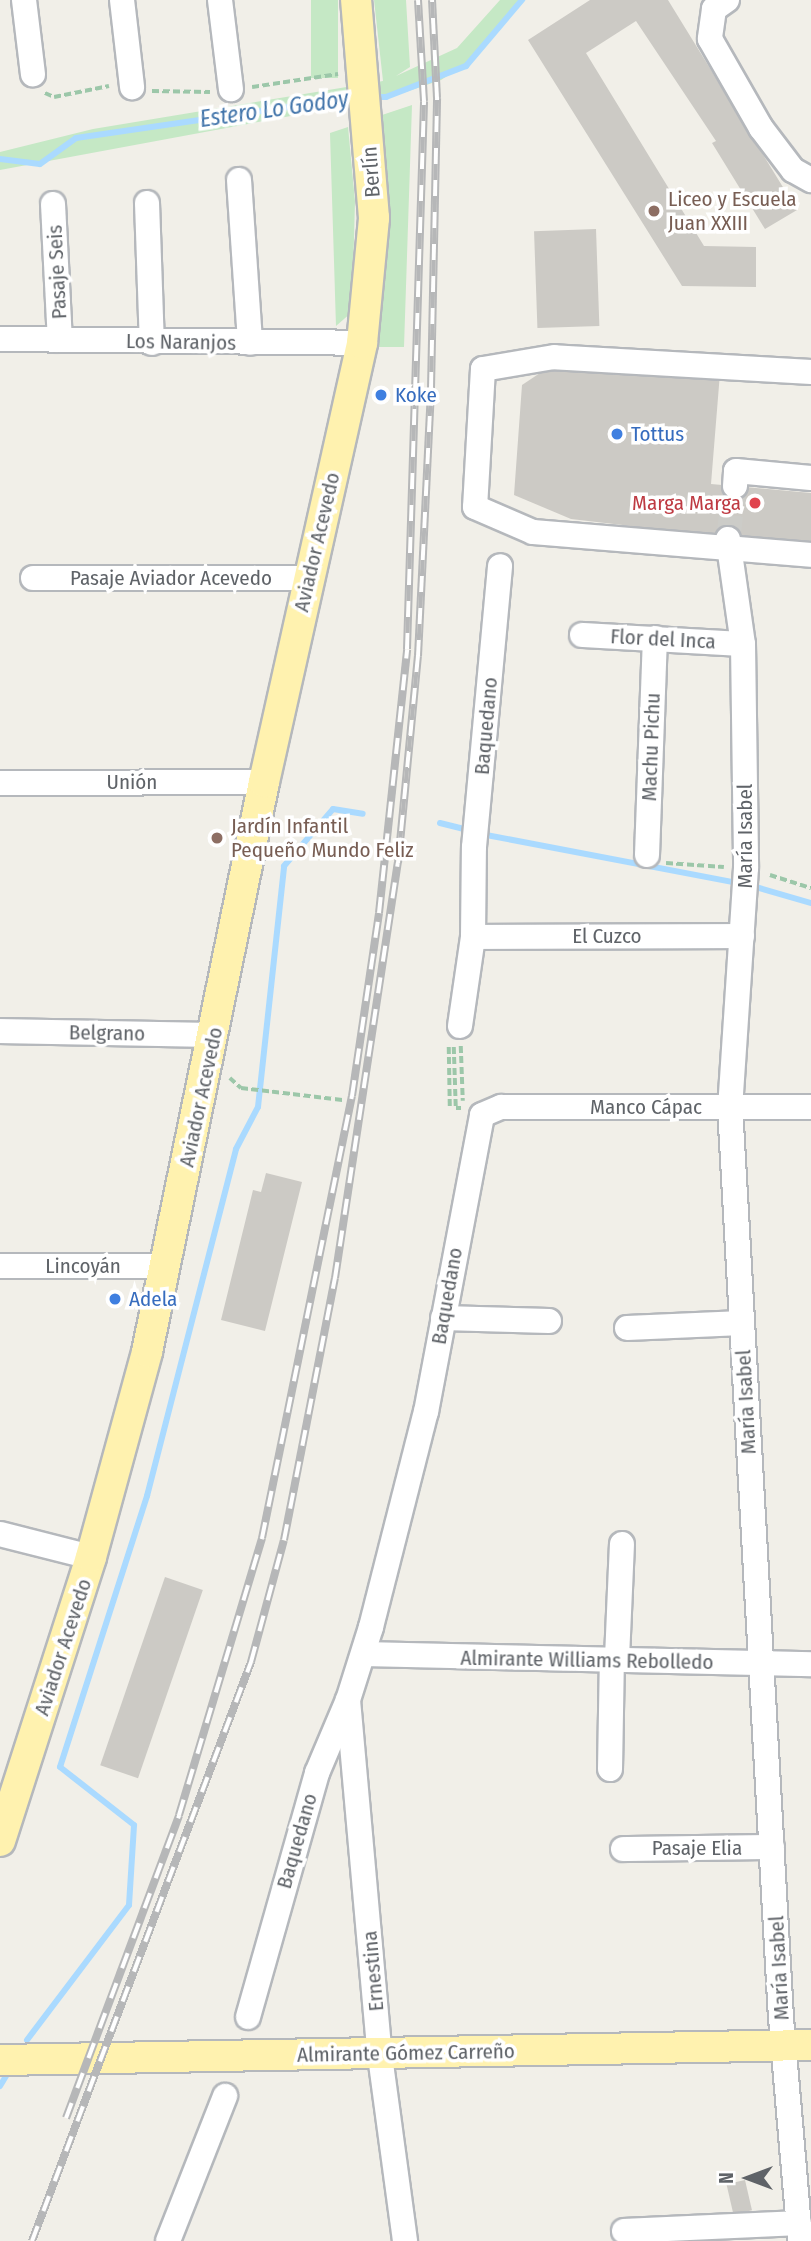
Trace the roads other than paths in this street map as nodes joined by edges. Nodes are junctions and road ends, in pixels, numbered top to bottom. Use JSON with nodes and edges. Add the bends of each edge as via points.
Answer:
{"nodes":[{"id":1,"x":24,"y":0,"type":"edge"},
{"id":2,"x":122,"y":0,"type":"edge"},
{"id":3,"x":220,"y":0,"type":"edge"},
{"id":4,"x":356,"y":0,"type":"edge"},
{"id":5,"x":727,"y":0,"type":"edge"},
{"id":6,"x":33,"y":75,"type":"road end"},
{"id":7,"x":132,"y":84,"type":"road end"},
{"id":8,"x":231,"y":89,"type":"dead end"},
{"id":9,"x":239,"y":180,"type":"dead end"},
{"id":10,"x":811,"y":180,"type":"edge"},
{"id":11,"x":147,"y":202,"type":"dead end"},
{"id":12,"x":53,"y":204,"type":"dead end"},
{"id":13,"x":0,"y":339,"type":"edge"},
{"id":14,"x":60,"y":340,"type":"junction"},
{"id":15,"x":152,"y":342,"type":"junction"},
{"id":16,"x":250,"y":343,"type":"junction"},
{"id":17,"x":362,"y":343,"type":"junction"},
{"id":18,"x":811,"y":372,"type":"edge"},
{"id":19,"x":811,"y":478,"type":"edge"},
{"id":20,"x":735,"y":486,"type":"dead end"},
{"id":21,"x":730,"y":550,"type":"junction"},
{"id":22,"x":811,"y":555,"type":"edge"},
{"id":23,"x":500,"y":566,"type":"dead end"},
{"id":24,"x":33,"y":578,"type":"dead end"},
{"id":25,"x":308,"y":578,"type":"junction"},
{"id":26,"x":582,"y":635,"type":"dead end"},
{"id":27,"x":655,"y":638,"type":"junction"},
{"id":28,"x":743,"y":644,"type":"junction"},
{"id":29,"x":264,"y":782,"type":"junction"},
{"id":30,"x":0,"y":783,"type":"edge"},
{"id":31,"x":647,"y":855,"type":"road end"},
{"id":32,"x":742,"y":936,"type":"junction"},
{"id":33,"x":473,"y":937,"type":"junction"},
{"id":34,"x":0,"y":1031,"type":"edge"},
{"id":35,"x":454,"y":1031,"type":"road end"},
{"id":36,"x":214,"y":1035,"type":"junction"},
{"id":37,"x":730,"y":1107,"type":"junction"},
{"id":38,"x":811,"y":1107,"type":"edge"},
{"id":39,"x":473,"y":1111,"type":"joint"},
{"id":40,"x":0,"y":1266,"type":"edge"},
{"id":41,"x":165,"y":1266,"type":"junction"},
{"id":42,"x":443,"y":1318,"type":"junction"},
{"id":43,"x":549,"y":1321,"type":"dead end"},
{"id":44,"x":742,"y":1323,"type":"junction"},
{"id":45,"x":627,"y":1328,"type":"dead end"},
{"id":46,"x":0,"y":1534,"type":"edge"},
{"id":47,"x":622,"y":1544,"type":"dead end"},
{"id":48,"x":91,"y":1557,"type":"junction"},
{"id":49,"x":364,"y":1654,"type":"junction"},
{"id":50,"x":615,"y":1658,"type":"junction"},
{"id":51,"x":761,"y":1664,"type":"junction"},
{"id":52,"x":811,"y":1664,"type":"edge"},
{"id":53,"x":348,"y":1700,"type":"junction"},
{"id":54,"x":610,"y":1769,"type":"dead end"},
{"id":55,"x":6,"y":1805,"type":"edge"},
{"id":56,"x":0,"y":1841,"type":"edge"},
{"id":57,"x":772,"y":1847,"type":"junction"},
{"id":58,"x":623,"y":1849,"type":"dead end"},
{"id":59,"x":248,"y":2017,"type":"dead end"},
{"id":60,"x":797,"y":2045,"type":"edge"},
{"id":61,"x":380,"y":2056,"type":"junction"},
{"id":62,"x":0,"y":2060,"type":"edge"},
{"id":63,"x":226,"y":2096,"type":"dead end"},
{"id":64,"x":624,"y":2231,"type":"dead end"},
{"id":65,"x":799,"y":2232,"type":"edge"},
{"id":66,"x":168,"y":2241,"type":"edge"},
{"id":67,"x":405,"y":2241,"type":"edge"}],
"edges":[{"from":1,"to":6,"type":"street"},
{"from":2,"to":7,"type":"street"},
{"from":3,"to":8,"type":"street"},
{"from":4,"to":17,"type":"main road","name":"Berlín","via":[[374,218]]},
{"from":5,"to":10,"type":"street","via":[[714,9],[710,39],[761,128],[793,170]]},
{"from":9,"to":16,"type":"street"},
{"from":11,"to":15,"type":"street"},
{"from":12,"to":14,"type":"street","name":"Pasaje Seis"},
{"from":13,"to":14,"type":"street","name":"Los Naranjos"},
{"from":14,"to":15,"type":"street","name":"Los Naranjos"},
{"from":15,"to":16,"type":"street","name":"Los Naranjos"},
{"from":16,"to":17,"type":"street","name":"Los Naranjos"},
{"from":17,"to":25,"type":"main road","name":"Aviador Acevedo"},
{"from":18,"to":21,"type":"street","via":[[554,357],[483,369],[475,507],[533,532]]},
{"from":19,"to":20,"type":"street","via":[[736,471]]},
{"from":21,"to":22,"type":"street"},
{"from":21,"to":28,"type":"street","name":"María Isabel"},
{"from":23,"to":33,"type":"street","name":"Baquedano","via":[[474,847]]},
{"from":24,"to":25,"type":"street","name":"Pasaje Aviador Acevedo"},
{"from":25,"to":29,"type":"main road","name":"Aviador Acevedo"},
{"from":26,"to":27,"type":"street","name":"Flor del Inca"},
{"from":27,"to":28,"type":"street","name":"Flor del Inca"},
{"from":27,"to":31,"type":"street","name":"Machu Pichu"},
{"from":28,"to":32,"type":"street","name":"María Isabel","via":[[746,868]]},
{"from":29,"to":30,"type":"street","name":"Unión"},
{"from":29,"to":36,"type":"main road","name":"Aviador Acevedo"},
{"from":32,"to":33,"type":"street","name":"El Cuzco"},
{"from":32,"to":37,"type":"street","name":"María Isabel"},
{"from":33,"to":35,"type":"street","name":"Baquedano"},
{"from":34,"to":36,"type":"street","name":"Belgrano"},
{"from":36,"to":41,"type":"main road","name":"Aviador Acevedo"},
{"from":37,"to":38,"type":"street","name":"Manco Cápac"},
{"from":37,"to":39,"type":"street","name":"Manco Cápac","via":[[501,1107]]},
{"from":37,"to":44,"type":"street","name":"María Isabel"},
{"from":39,"to":42,"type":"street","name":"Baquedano"},
{"from":40,"to":41,"type":"street","name":"Lincoyán"},
{"from":41,"to":48,"type":"main road","name":"Aviador Acevedo"},
{"from":42,"to":43,"type":"street"},
{"from":42,"to":49,"type":"street","name":"Baquedano","via":[[426,1412]]},
{"from":44,"to":45,"type":"street"},
{"from":44,"to":51,"type":"street","name":"María Isabel"},
{"from":46,"to":48,"type":"street"},
{"from":47,"to":50,"type":"street"},
{"from":48,"to":55,"type":"main road","name":"Aviador Acevedo"},
{"from":49,"to":50,"type":"street","name":"Almirante Williams Rebolledo"},
{"from":49,"to":53,"type":"street","name":"Baquedano"},
{"from":50,"to":51,"type":"street","name":"Almirante Williams Rebolledo"},
{"from":50,"to":54,"type":"street"},
{"from":51,"to":52,"type":"street","name":"Almirante Williams Rebolledo"},
{"from":51,"to":57,"type":"street","name":"María Isabel"},
{"from":53,"to":59,"type":"street","name":"Baquedano","via":[[317,1773]]},
{"from":53,"to":61,"type":"street","name":"Ernestina"},
{"from":55,"to":56,"type":"main road","name":"Aviador Acevedo"},
{"from":57,"to":58,"type":"street","name":"Pasaje Elia"},
{"from":57,"to":60,"type":"street","name":"María Isabel"},
{"from":60,"to":61,"type":"main road","name":"Almirante Gómez Carreño"},
{"from":60,"to":65,"type":"street","name":"María Isabel"},
{"from":61,"to":62,"type":"main road","name":"Almirante Gómez Carreño"},
{"from":61,"to":67,"type":"street","name":"Ernestina"},
{"from":63,"to":66,"type":"street"},
{"from":64,"to":65,"type":"street"}]}
